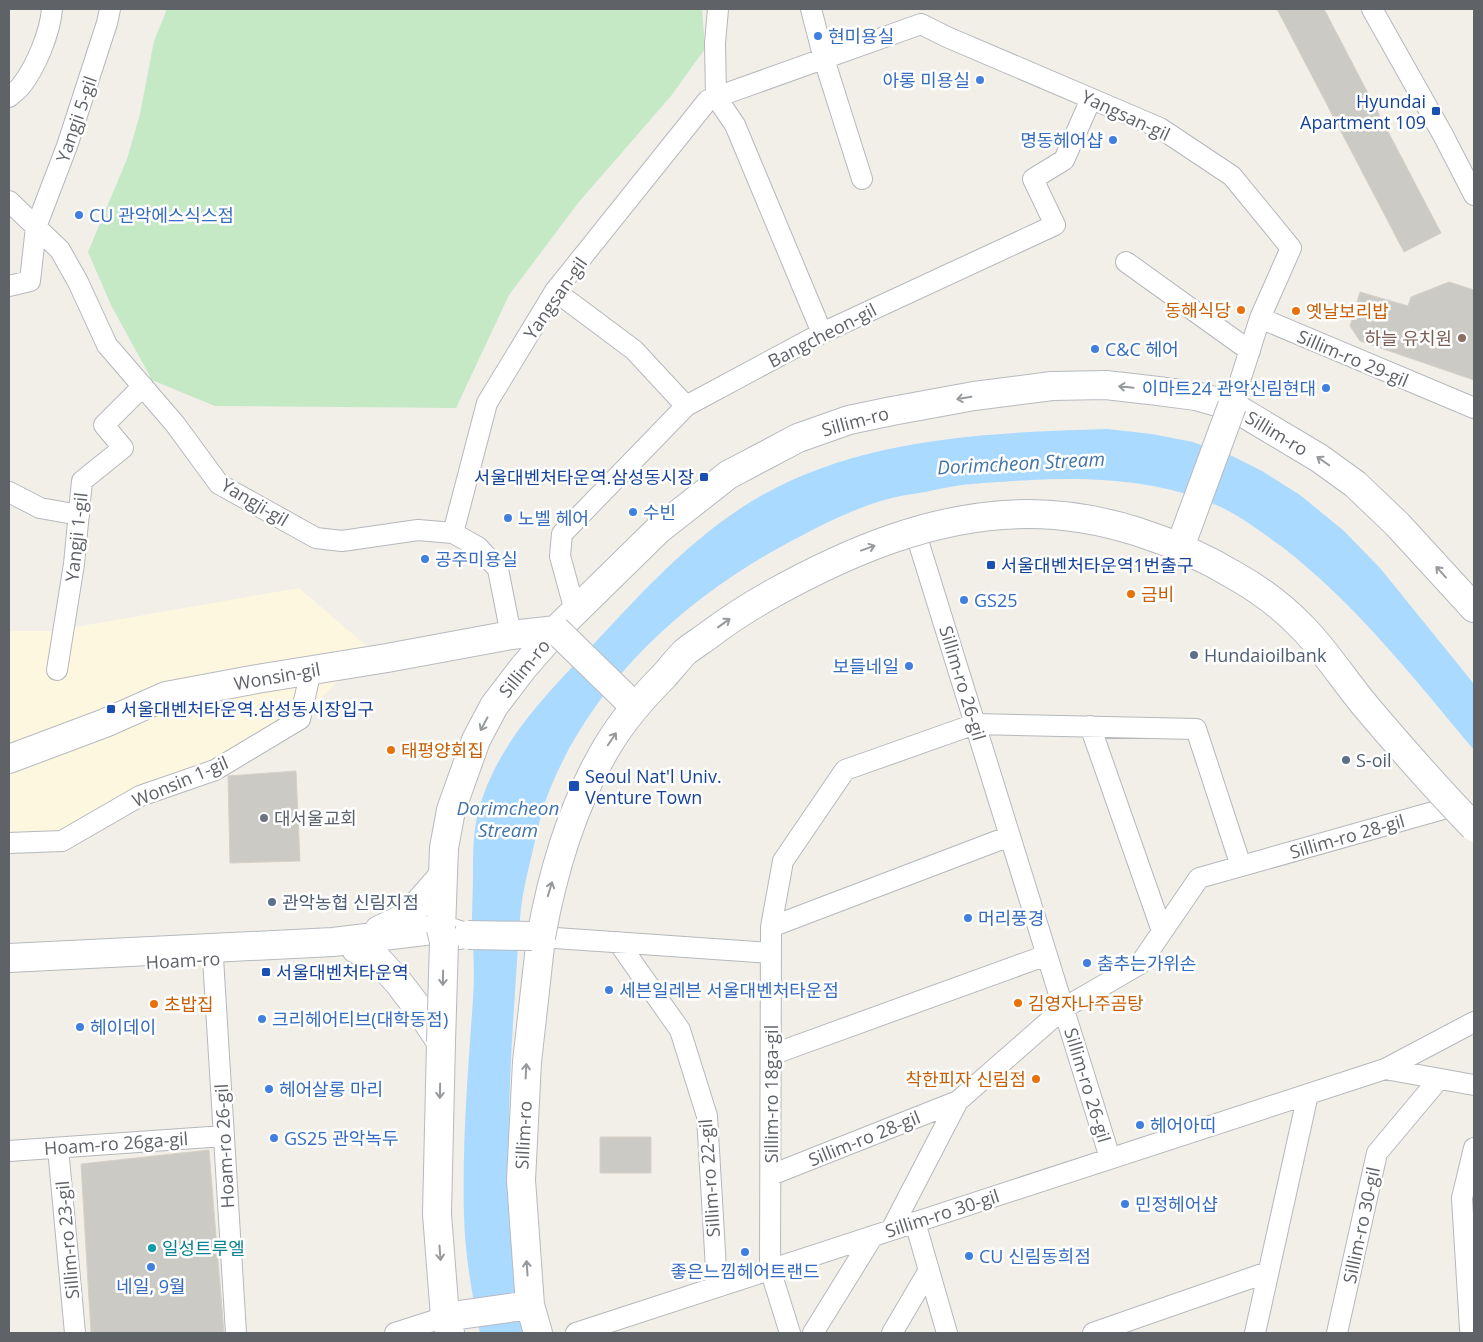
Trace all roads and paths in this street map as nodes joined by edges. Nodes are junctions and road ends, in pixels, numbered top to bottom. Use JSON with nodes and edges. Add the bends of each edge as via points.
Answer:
{"nodes":[{"id":1,"x":52,"y":9,"type":"edge"},
{"id":2,"x":110,"y":9,"type":"edge"},
{"id":3,"x":718,"y":9,"type":"edge"},
{"id":4,"x":811,"y":9,"type":"edge"},
{"id":5,"x":1372,"y":9,"type":"edge"},
{"id":6,"x":917,"y":14,"type":"edge"},
{"id":7,"x":824,"y":58,"type":"junction"},
{"id":8,"x":9,"y":97,"type":"edge"},
{"id":9,"x":716,"y":97,"type":"junction"},
{"id":10,"x":1091,"y":99,"type":"junction"},
{"id":11,"x":862,"y":180,"type":"dead end"},
{"id":12,"x":1474,"y":195,"type":"edge"},
{"id":13,"x":9,"y":201,"type":"edge"},
{"id":14,"x":36,"y":227,"type":"junction"},
{"id":15,"x":1126,"y":262,"type":"dead end"},
{"id":16,"x":9,"y":286,"type":"edge"},
{"id":17,"x":556,"y":291,"type":"junction"},
{"id":18,"x":1260,"y":318,"type":"junction"},
{"id":19,"x":822,"y":332,"type":"junction"},
{"id":20,"x":1250,"y":351,"type":"junction"},
{"id":21,"x":143,"y":386,"type":"junction"},
{"id":22,"x":686,"y":406,"type":"junction"},
{"id":23,"x":1232,"y":406,"type":"junction"},
{"id":24,"x":1474,"y":408,"type":"edge"},
{"id":25,"x":9,"y":492,"type":"edge"},
{"id":26,"x":79,"y":515,"type":"junction"},
{"id":27,"x":915,"y":531,"type":"junction"},
{"id":28,"x":453,"y":533,"type":"junction"},
{"id":29,"x":1180,"y":547,"type":"junction"},
{"id":30,"x":1474,"y":608,"type":"edge"},
{"id":31,"x":575,"y":611,"type":"junction"},
{"id":32,"x":556,"y":630,"type":"junction"},
{"id":33,"x":511,"y":635,"type":"junction"},
{"id":34,"x":57,"y":670,"type":"dead end"},
{"id":35,"x":310,"y":670,"type":"junction"},
{"id":36,"x":635,"y":707,"type":"junction"},
{"id":37,"x":975,"y":724,"type":"junction"},
{"id":38,"x":1090,"y":726,"type":"junction"},
{"id":39,"x":9,"y":759,"type":"edge"},
{"id":40,"x":1454,"y":806,"type":"junction"},
{"id":41,"x":1474,"y":827,"type":"edge"},
{"id":42,"x":1010,"y":836,"type":"junction"},
{"id":43,"x":9,"y":843,"type":"edge"},
{"id":44,"x":1240,"y":866,"type":"junction"},
{"id":45,"x":443,"y":876,"type":"junction"},
{"id":46,"x":771,"y":926,"type":"junction"},
{"id":47,"x":1162,"y":932,"type":"junction"},
{"id":48,"x":453,"y":935,"type":"junction"},
{"id":49,"x":536,"y":936,"type":"junction"},
{"id":50,"x":618,"y":942,"type":"junction"},
{"id":51,"x":357,"y":944,"type":"junction"},
{"id":52,"x":771,"y":953,"type":"junction"},
{"id":53,"x":1047,"y":955,"type":"junction"},
{"id":54,"x":9,"y":958,"type":"edge"},
{"id":55,"x":213,"y":958,"type":"junction"},
{"id":56,"x":9,"y":970,"type":"edge"},
{"id":57,"x":1064,"y":1008,"type":"junction"},
{"id":58,"x":1474,"y":1022,"type":"edge"},
{"id":59,"x":441,"y":1042,"type":"junction"},
{"id":60,"x":771,"y":1055,"type":"junction"},
{"id":61,"x":1385,"y":1069,"type":"junction"},
{"id":62,"x":1438,"y":1079,"type":"junction"},
{"id":63,"x":1474,"y":1085,"type":"edge"},
{"id":64,"x":1308,"y":1094,"type":"junction"},
{"id":65,"x":958,"y":1101,"type":"junction"},
{"id":66,"x":224,"y":1136,"type":"junction"},
{"id":67,"x":58,"y":1148,"type":"junction"},
{"id":68,"x":1474,"y":1148,"type":"edge"},
{"id":69,"x":9,"y":1151,"type":"edge"},
{"id":70,"x":1110,"y":1158,"type":"junction"},
{"id":71,"x":771,"y":1175,"type":"junction"},
{"id":72,"x":915,"y":1222,"type":"junction"},
{"id":73,"x":882,"y":1233,"type":"junction"},
{"id":74,"x":770,"y":1269,"type":"junction"},
{"id":75,"x":929,"y":1270,"type":"junction"},
{"id":76,"x":1268,"y":1272,"type":"junction"},
{"id":77,"x":716,"y":1286,"type":"junction"},
{"id":78,"x":526,"y":1305,"type":"junction"},
{"id":79,"x":448,"y":1325,"type":"edge"},
{"id":80,"x":75,"y":1333,"type":"edge"},
{"id":81,"x":236,"y":1333,"type":"edge"},
{"id":82,"x":395,"y":1333,"type":"edge"},
{"id":83,"x":538,"y":1333,"type":"edge"},
{"id":84,"x":576,"y":1333,"type":"edge"},
{"id":85,"x":790,"y":1333,"type":"edge"},
{"id":86,"x":813,"y":1333,"type":"edge"},
{"id":87,"x":892,"y":1333,"type":"edge"},
{"id":88,"x":947,"y":1333,"type":"edge"},
{"id":89,"x":1092,"y":1333,"type":"edge"},
{"id":90,"x":1254,"y":1333,"type":"edge"},
{"id":91,"x":1337,"y":1333,"type":"edge"},
{"id":92,"x":1472,"y":1333,"type":"edge"}],
"edges":[{"from":1,"to":8,"type":"street","via":[[52,20],[38,57],[20,87]]},
{"from":2,"to":14,"type":"street","name":"Yangji 5-gil","via":[[67,146]]},
{"from":3,"to":9,"type":"street"},
{"from":4,"to":7,"type":"street"},
{"from":5,"to":12,"type":"street"},
{"from":6,"to":7,"type":"street","name":"Yangsan-gil"},
{"from":6,"to":10,"type":"street","name":"Yangsan-gil","via":[[947,37]]},
{"from":7,"to":9,"type":"street","name":"Yangsan-gil"},
{"from":7,"to":11,"type":"street"},
{"from":9,"to":17,"type":"street","name":"Yangsan-gil","via":[[708,100]]},
{"from":9,"to":19,"type":"street","via":[[735,125]]},
{"from":10,"to":18,"type":"street","name":"Yangsan-gil","via":[[1160,128],[1232,176],[1290,248]]},
{"from":10,"to":19,"type":"street","name":"Bangcheon-gil","via":[[1064,160],[1033,178],[1054,225]]},
{"from":13,"to":14,"type":"street","name":"Yangji-gil"},
{"from":14,"to":16,"type":"street","name":"Yangji 5-gil","via":[[30,281]]},
{"from":14,"to":21,"type":"street","name":"Yangji-gil","via":[[60,250],[107,345]]},
{"from":15,"to":20,"type":"street"},
{"from":17,"to":22,"type":"street","via":[[634,350]]},
{"from":17,"to":28,"type":"street","name":"Yangsan-gil","via":[[487,403]]},
{"from":18,"to":20,"type":"street","name":"Yangsan-gil"},
{"from":18,"to":24,"type":"street","name":"Sillim-ro 29-gil"},
{"from":19,"to":22,"type":"street","name":"Bangcheon-gil"},
{"from":20,"to":23,"type":"street","name":"Yangsan-gil"},
{"from":21,"to":26,"type":"street","name":"Yangji 1-gil","via":[[104,424],[123,448],[82,482]]},
{"from":21,"to":28,"type":"street","name":"Yangji-gil","via":[[176,424],[219,484],[316,538],[342,541],[418,530]]},
{"from":22,"to":31,"type":"street","name":"Bangcheon-gil","via":[[562,534],[560,556]]},
{"from":23,"to":29,"type":"main road","bridge":true},
{"from":30,"to":23,"type":"main road","name":"Sillim-ro","one_way":true,"via":[[1397,524],[1355,484],[1319,458]]},
{"from":23,"to":31,"type":"main road","name":"Sillim-ro","one_way":true,"via":[[1196,396],[1106,385],[1052,386],[965,398],[849,420],[798,438],[728,475],[658,530]]},
{"from":25,"to":26,"type":"street","via":[[40,508]]},
{"from":26,"to":34,"type":"street","name":"Yangji 1-gil"},
{"from":27,"to":29,"type":"main road","name":"Sillim-ro","bridge":true,"via":[[970,518],[1029,514],[1080,518],[1128,528]]},
{"from":36,"to":27,"type":"main road","name":"Sillim-ro","one_way":true,"bridge":true,"via":[[686,652],[738,614],[796,580],[845,557]]},
{"from":27,"to":37,"type":"street","name":"Sillim-ro 26-gil"},
{"from":28,"to":33,"type":"street","name":"Yangji-gil","via":[[478,547],[498,569]]},
{"from":29,"to":40,"type":"main road","name":"Sillim-ro","bridge":true,"via":[[1239,577],[1272,600],[1304,630],[1368,709]]},
{"from":31,"to":32,"type":"main road","name":"Sillim-ro"},
{"from":32,"to":33,"type":"main road","name":"Wonsin-gil"},
{"from":32,"to":36,"type":"main road","bridge":true},
{"from":32,"to":45,"type":"main road","name":"Sillim-ro","one_way":true,"via":[[494,706],[476,740],[451,810]]},
{"from":33,"to":35,"type":"main road","name":"Wonsin-gil"},
{"from":35,"to":39,"type":"main road","name":"Wonsin-gil","via":[[166,696]]},
{"from":35,"to":43,"type":"street","name":"Wonsin 1-gil","via":[[300,719],[215,770],[140,796],[62,841]]},
{"from":49,"to":36,"type":"main road","name":"Sillim-ro","one_way":true,"bridge":true,"via":[[561,853],[589,781],[608,744]]},
{"from":37,"to":38,"type":"street"},
{"from":37,"to":42,"type":"street","name":"Sillim-ro 26-gil"},
{"from":37,"to":46,"type":"street","name":"Sillim-ro 18ga-gil","via":[[845,770],[783,861]]},
{"from":38,"to":44,"type":"street","via":[[1196,729]]},
{"from":38,"to":47,"type":"street"},
{"from":40,"to":41,"type":"main road","name":"Sillim-ro","bridge":true},
{"from":40,"to":44,"type":"street","name":"Sillim-ro 28-gil"},
{"from":42,"to":46,"type":"street"},
{"from":42,"to":53,"type":"street","name":"Sillim-ro 26-gil"},
{"from":44,"to":47,"type":"street","name":"Sillim-ro 28-gil","via":[[1199,878]]},
{"from":45,"to":48,"type":"main road","name":"Sillim-ro"},
{"from":45,"to":51,"type":"main road","via":[[407,917]]},
{"from":46,"to":52,"type":"street","name":"Sillim-ro 18ga-gil"},
{"from":47,"to":57,"type":"street","name":"Sillim-ro 28-gil","via":[[1140,964]]},
{"from":48,"to":49,"type":"main road","bridge":true},
{"from":48,"to":51,"type":"main road"},
{"from":48,"to":59,"type":"main road","name":"Sillim-ro","one_way":true,"bridge":true},
{"from":49,"to":50,"type":"street"},
{"from":78,"to":49,"type":"main road","name":"Sillim-ro","one_way":true,"via":[[521,1180]]},
{"from":50,"to":52,"type":"street"},
{"from":50,"to":77,"type":"street","name":"Sillim-ro 22-gil","via":[[680,1030],[707,1116]]},
{"from":51,"to":54,"type":"main road"},
{"from":51,"to":55,"type":"main road","name":"Hoam-ro","via":[[333,952]]},
{"from":51,"to":59,"type":"main road","via":[[378,960],[410,997]]},
{"from":52,"to":60,"type":"street","name":"Sillim-ro 18ga-gil"},
{"from":53,"to":57,"type":"street","name":"Sillim-ro 26-gil"},
{"from":53,"to":60,"type":"street"},
{"from":55,"to":56,"type":"main road","name":"Hoam-ro"},
{"from":55,"to":66,"type":"street","name":"Hoam-ro 26-gil"},
{"from":57,"to":65,"type":"street","name":"Sillim-ro 28-gil"},
{"from":57,"to":70,"type":"street","name":"Sillim-ro 26-gil"},
{"from":58,"to":61,"type":"street","name":"Sillim-ro 30-gil"},
{"from":59,"to":79,"type":"main road","one_way":true,"via":[[437,1214]]},
{"from":60,"to":71,"type":"street","name":"Sillim-ro 18ga-gil"},
{"from":61,"to":62,"type":"street"},
{"from":61,"to":64,"type":"street","name":"Sillim-ro 30-gil"},
{"from":62,"to":63,"type":"street"},
{"from":62,"to":91,"type":"street","name":"Sillim-ro 30-gil","via":[[1377,1153]]},
{"from":64,"to":70,"type":"street","name":"Sillim-ro 30-gil"},
{"from":64,"to":76,"type":"street"},
{"from":65,"to":71,"type":"street","name":"Sillim-ro 28-gil"},
{"from":65,"to":73,"type":"street","name":"Sillim-ro 28-gil"},
{"from":66,"to":67,"type":"street","name":"Hoam-ro 26ga-gil"},
{"from":66,"to":81,"type":"street","name":"Hoam-ro 26-gil"},
{"from":67,"to":69,"type":"street","name":"Hoam-ro 26ga-gil"},
{"from":67,"to":80,"type":"street","name":"Sillim-ro 23-gil"},
{"from":68,"to":92,"type":"street","via":[[1462,1198]]},
{"from":70,"to":72,"type":"street","name":"Sillim-ro 30-gil"},
{"from":71,"to":74,"type":"street","name":"Sillim-ro 18ga-gil"},
{"from":72,"to":73,"type":"street","name":"Sillim-ro 30-gil"},
{"from":72,"to":75,"type":"street"},
{"from":73,"to":74,"type":"street","name":"Sillim-ro 30-gil"},
{"from":73,"to":86,"type":"street"},
{"from":74,"to":77,"type":"street","name":"Sillim-ro 30-gil"},
{"from":74,"to":85,"type":"street","name":"Sillim-ro 18ga-gil"},
{"from":75,"to":87,"type":"street"},
{"from":75,"to":88,"type":"street"},
{"from":76,"to":89,"type":"street"},
{"from":76,"to":90,"type":"street"},
{"from":77,"to":84,"type":"street","name":"Sillim-ro 30-gil"},
{"from":78,"to":79,"type":"main road"},
{"from":78,"to":83,"type":"main road","name":"Sillim-ro"},
{"from":79,"to":82,"type":"street"}]}
